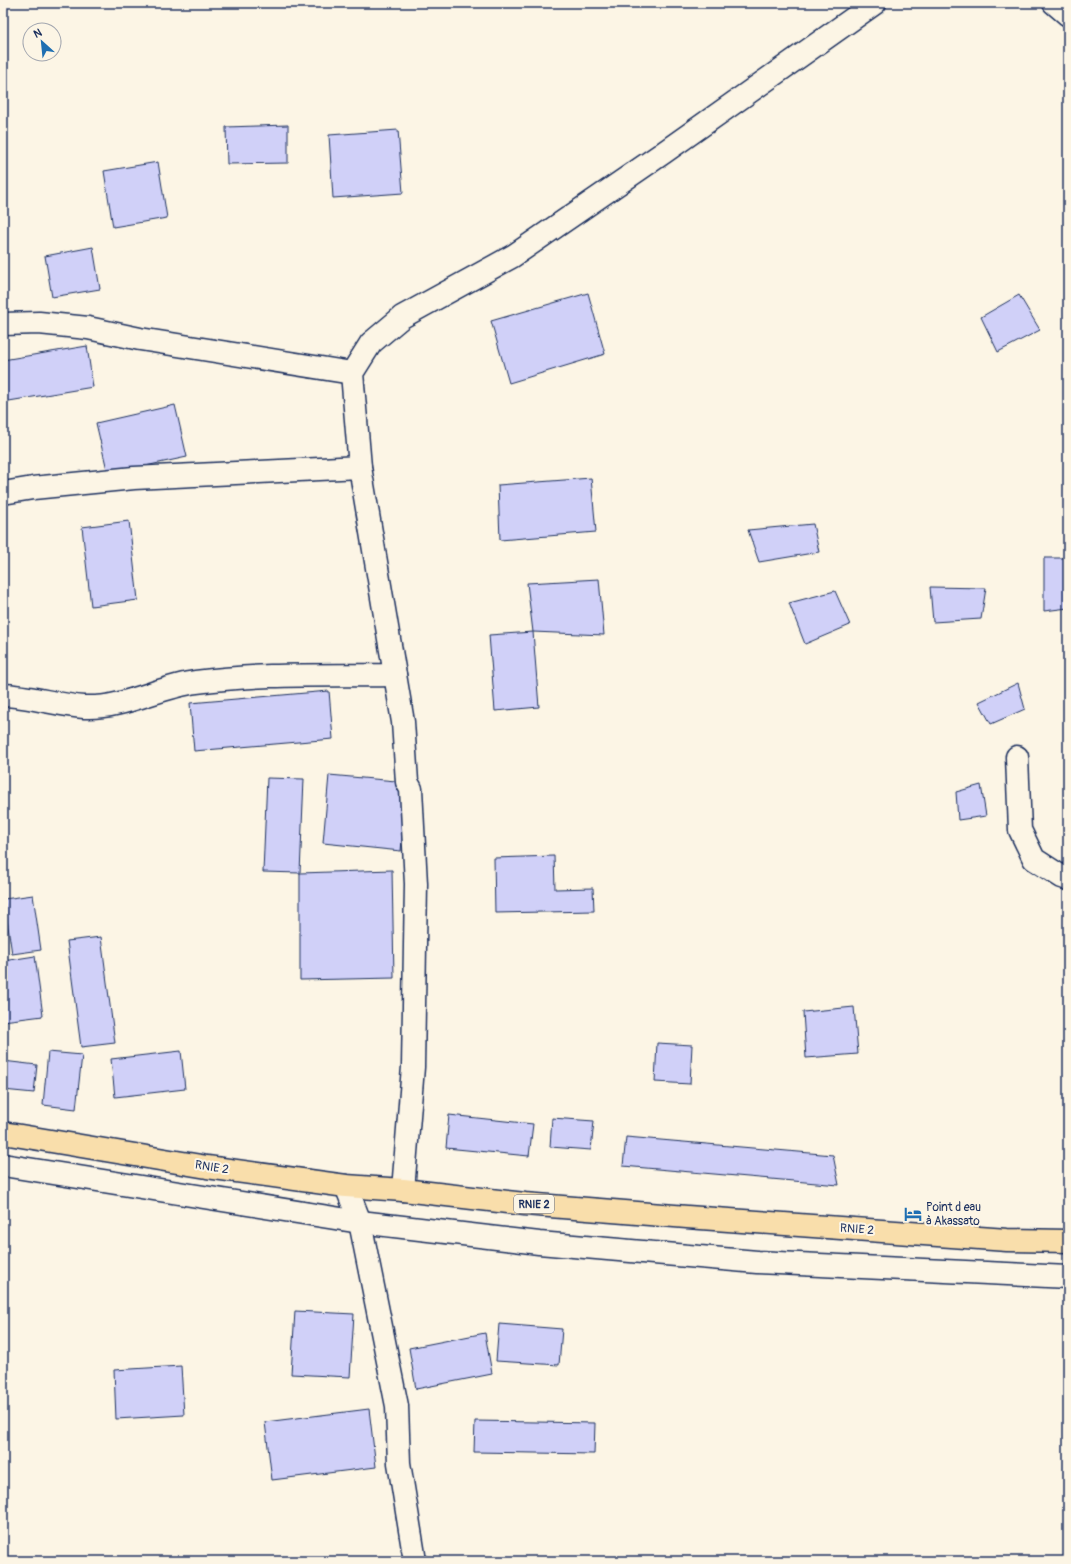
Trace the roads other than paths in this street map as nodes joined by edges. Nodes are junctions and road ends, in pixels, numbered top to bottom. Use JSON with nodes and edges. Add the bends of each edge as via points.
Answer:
{"nodes":[{"id":1,"x":875,"y":3,"type":"edge"},
{"id":2,"x":1054,"y":3,"type":"edge"},
{"id":3,"x":1068,"y":15,"type":"edge"},
{"id":4,"x":3,"y":324,"type":"edge"},
{"id":5,"x":352,"y":374,"type":"junction"},
{"id":6,"x":360,"y":467,"type":"junction"},
{"id":7,"x":3,"y":493,"type":"edge"},
{"id":8,"x":395,"y":675,"type":"junction"},
{"id":9,"x":3,"y":695,"type":"edge"},
{"id":10,"x":1017,"y":757,"type":"dead end"},
{"id":11,"x":1068,"y":879,"type":"edge"},
{"id":12,"x":3,"y":1133,"type":"edge"},
{"id":13,"x":3,"y":1165,"type":"edge"},
{"id":14,"x":346,"y":1186,"type":"junction"},
{"id":15,"x":403,"y":1190,"type":"junction"},
{"id":16,"x":360,"y":1222,"type":"junction"},
{"id":17,"x":1068,"y":1241,"type":"edge"},
{"id":18,"x":1068,"y":1277,"type":"edge"},
{"id":19,"x":415,"y":1561,"type":"edge"}],
"edges":[{"from":1,"to":5,"type":"street","via":[[664,153],[513,256],[402,317],[371,343]]},
{"from":2,"to":3,"type":"street"},
{"from":4,"to":5,"type":"street","via":[[39,323],[88,328],[140,340]]},
{"from":5,"to":6,"type":"street"},
{"from":6,"to":7,"type":"street","via":[[134,478]]},
{"from":6,"to":8,"type":"street"},
{"from":8,"to":9,"type":"street","via":[[231,678],[194,682],[118,704],[84,707]]},
{"from":8,"to":15,"type":"street","via":[[403,722],[407,782],[411,789],[416,884],[413,1067]]},
{"from":10,"to":11,"type":"street","via":[[1020,830],[1034,859]]},
{"from":12,"to":14,"type":"highway","name":"RNIE 2","number":"RNIE 2","via":[[207,1167]]},
{"from":13,"to":16,"type":"street"},
{"from":14,"to":15,"type":"highway","name":"RNIE 2","number":"RNIE 2"},
{"from":14,"to":16,"type":"street"},
{"from":15,"to":17,"type":"highway","name":"RNIE 2","number":"RNIE 2","via":[[525,1204],[686,1217],[1007,1240]]},
{"from":16,"to":18,"type":"street","via":[[539,1243],[757,1262]]},
{"from":16,"to":19,"type":"street","via":[[396,1406],[399,1463]]}]}
